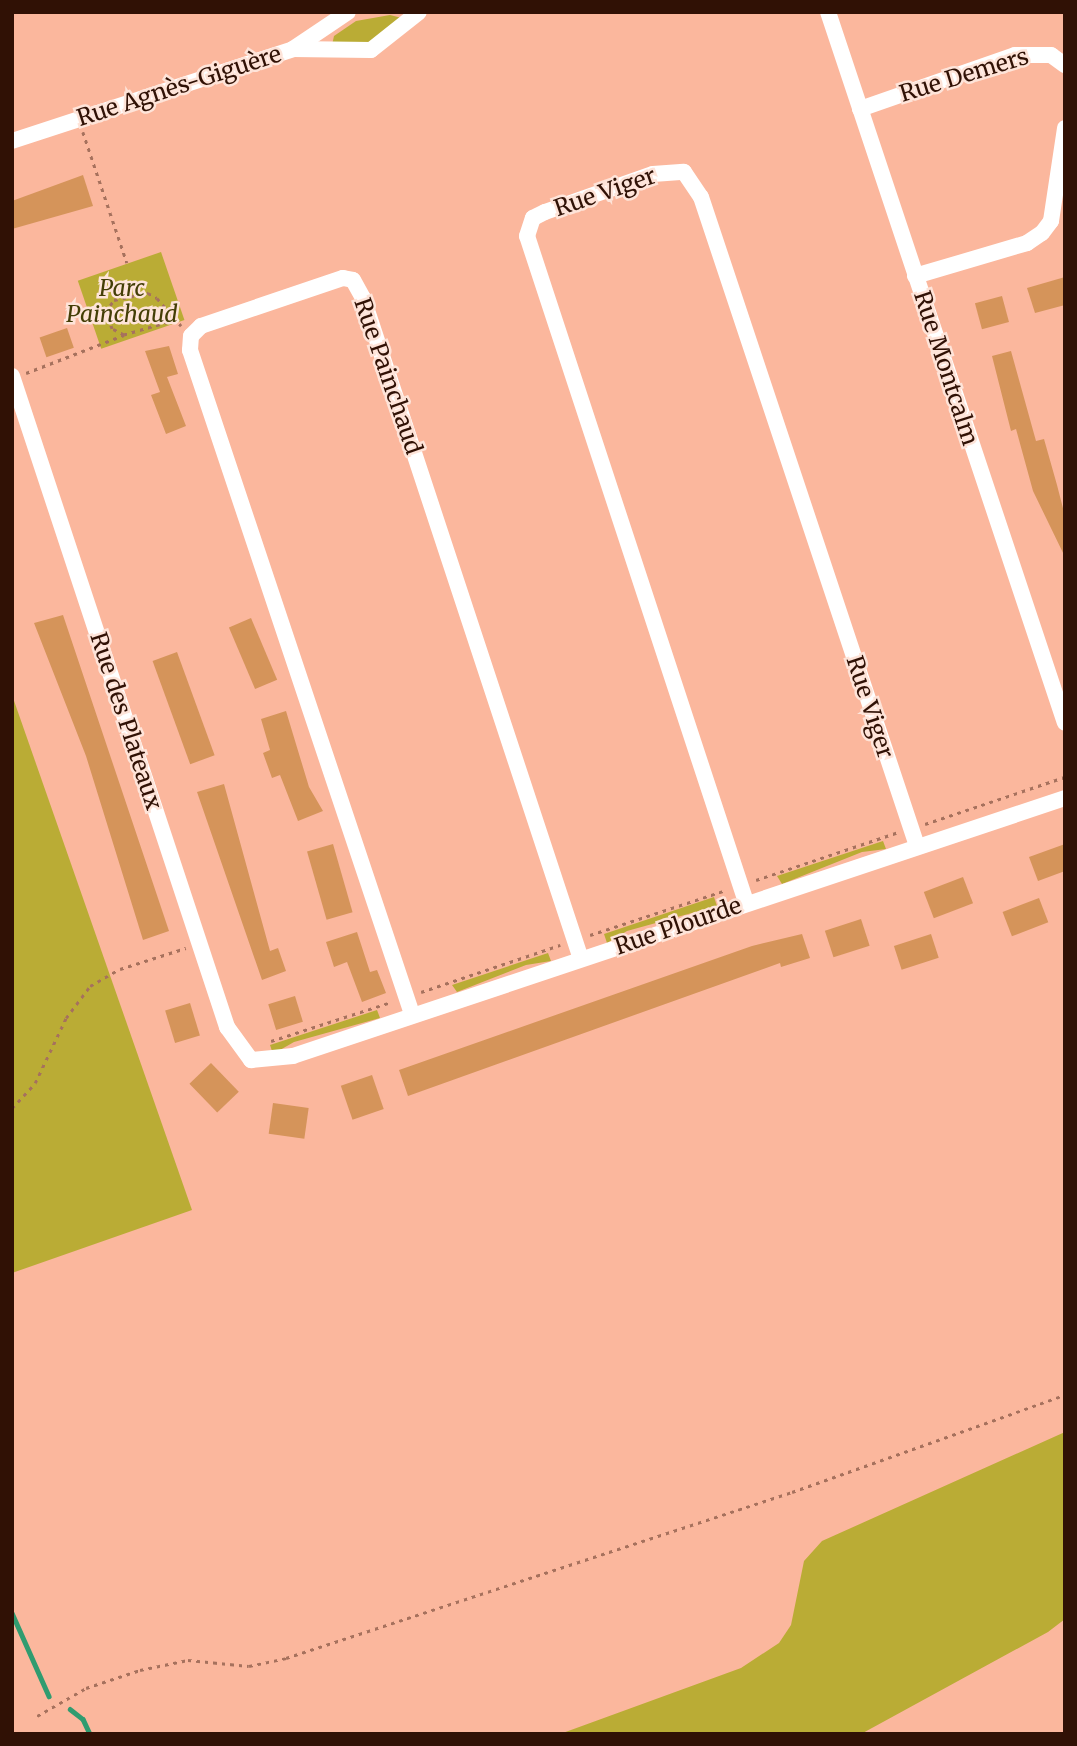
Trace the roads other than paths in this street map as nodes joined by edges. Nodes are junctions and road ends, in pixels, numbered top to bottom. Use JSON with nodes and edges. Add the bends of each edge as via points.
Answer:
{"nodes":[{"id":1,"x":348,"y":12,"type":"edge"},
{"id":2,"x":419,"y":12,"type":"edge"},
{"id":3,"x":828,"y":12,"type":"edge"},
{"id":4,"x":293,"y":49,"type":"junction"},
{"id":5,"x":1065,"y":65,"type":"edge"},
{"id":6,"x":860,"y":109,"type":"junction"},
{"id":7,"x":1065,"y":128,"type":"edge"},
{"id":8,"x":12,"y":141,"type":"edge"},
{"id":9,"x":915,"y":276,"type":"junction"},
{"id":10,"x":13,"y":377,"type":"edge"},
{"id":11,"x":1065,"y":723,"type":"edge"},
{"id":12,"x":1065,"y":798,"type":"edge"},
{"id":13,"x":917,"y":846,"type":"junction"},
{"id":14,"x":746,"y":902,"type":"junction"},
{"id":15,"x":581,"y":958,"type":"junction"},
{"id":16,"x":412,"y":1014,"type":"junction"},
{"id":17,"x":251,"y":1059,"type":"joint"}],
"edges":[{"from":1,"to":4,"type":"street"},
{"from":2,"to":4,"type":"street","name":"Rue Agnès-Giguère","via":[[371,50]]},
{"from":3,"to":6,"type":"street","name":"Rue Montcalm"},
{"from":4,"to":8,"type":"street","name":"Rue Agnès-Giguère"},
{"from":5,"to":6,"type":"street","name":"Rue Demers","via":[[1051,55],[1015,55]]},
{"from":6,"to":9,"type":"street","name":"Rue Montcalm"},
{"from":7,"to":9,"type":"street","via":[[1051,222],[1042,233],[1027,243]]},
{"from":9,"to":11,"type":"street","name":"Rue Montcalm"},
{"from":10,"to":17,"type":"street","name":"Rue des Plateaux","via":[[227,1027]]},
{"from":12,"to":13,"type":"street","name":"Rue Plourde"},
{"from":13,"to":14,"type":"street","name":"Rue Plourde"},
{"from":13,"to":14,"type":"street","name":"Rue Viger","via":[[701,197],[684,173],[653,174],[545,212],[534,218],[527,236]]},
{"from":14,"to":15,"type":"street","name":"Rue Plourde"},
{"from":15,"to":16,"type":"street","name":"Rue Plourde"},
{"from":15,"to":16,"type":"street","name":"Rue Painchaud","via":[[359,288],[343,278],[201,326],[191,336],[190,350]]},
{"from":16,"to":17,"type":"street","name":"Rue Plourde","via":[[293,1056]]}]}
